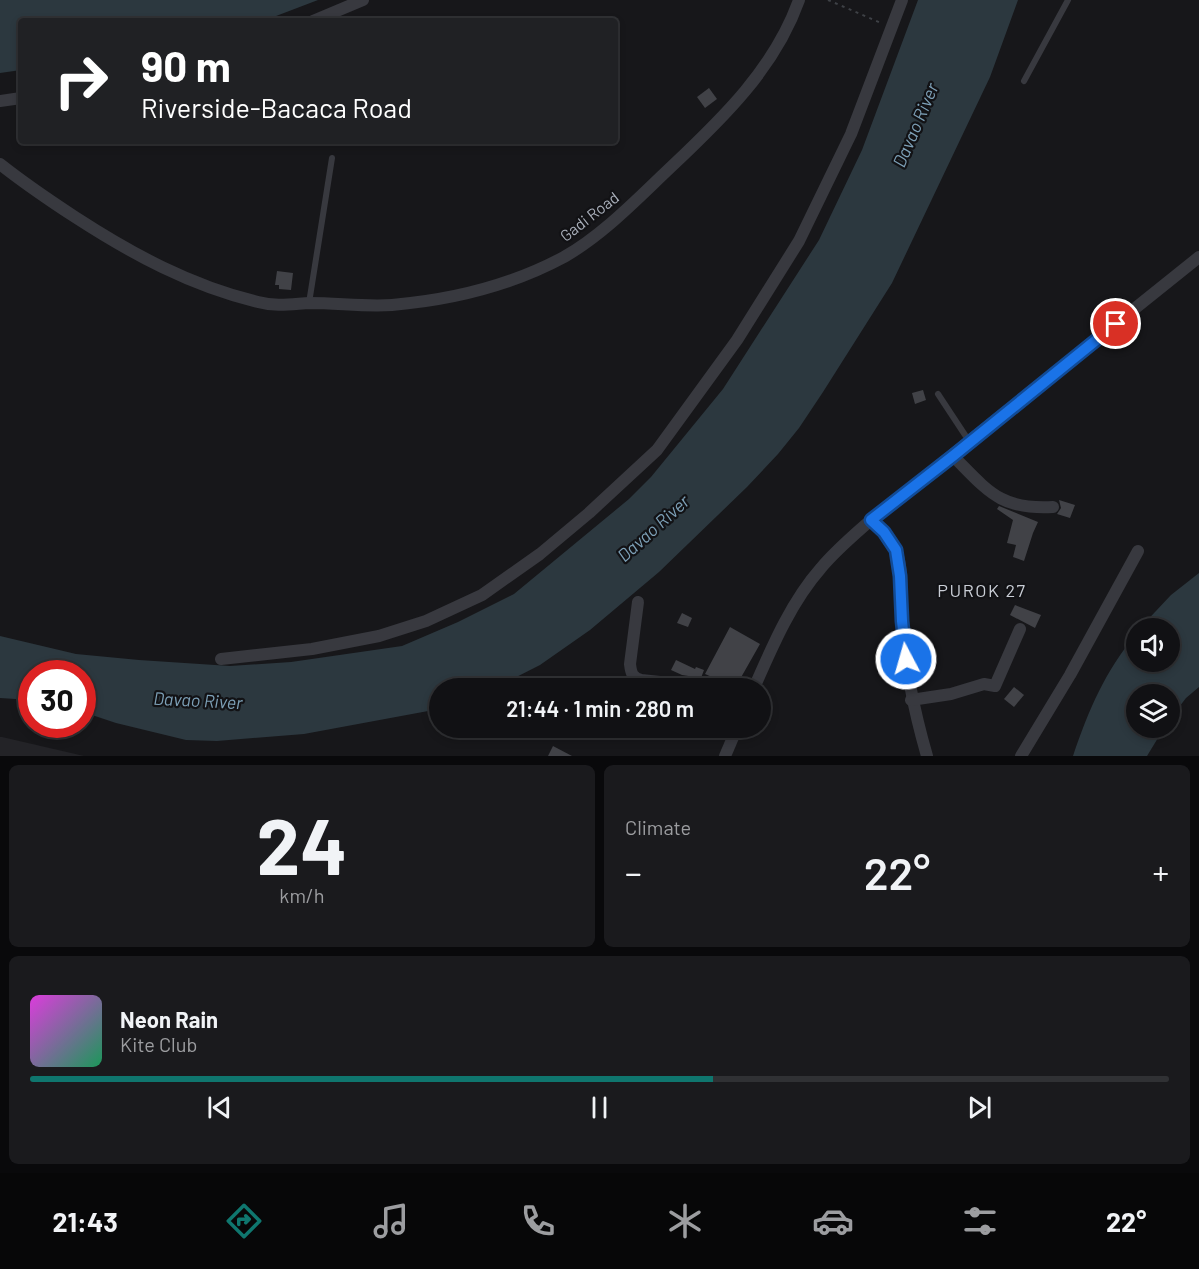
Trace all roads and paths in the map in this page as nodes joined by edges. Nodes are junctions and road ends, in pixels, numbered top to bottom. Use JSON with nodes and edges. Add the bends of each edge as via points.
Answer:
{"nodes":[{"id":1,"x":363,"y":0,"type":"edge"},
{"id":2,"x":799,"y":0,"type":"edge"},
{"id":3,"x":828,"y":0,"type":"edge"},
{"id":4,"x":902,"y":0,"type":"edge"},
{"id":5,"x":1068,"y":0,"type":"edge"},
{"id":6,"x":320,"y":18,"type":"edge"},
{"id":7,"x":891,"y":27,"type":"junction"},
{"id":8,"x":1024,"y":81,"type":"dead end"},
{"id":9,"x":18,"y":98,"type":"edge"},
{"id":10,"x":0,"y":101,"type":"edge"},
{"id":11,"x":332,"y":158,"type":"dead end"},
{"id":12,"x":0,"y":164,"type":"edge"},
{"id":13,"x":1199,"y":258,"type":"edge"},
{"id":14,"x":309,"y":303,"type":"junction"},
{"id":15,"x":938,"y":394,"type":"dead end"},
{"id":16,"x":969,"y":443,"type":"junction"},
{"id":17,"x":953,"y":456,"type":"junction"},
{"id":18,"x":1053,"y":507,"type":"dead end"},
{"id":19,"x":871,"y":520,"type":"junction"},
{"id":20,"x":1137,"y":550,"type":"dead end"},
{"id":21,"x":638,"y":602,"type":"dead end"},
{"id":22,"x":1020,"y":629,"type":"dead end"},
{"id":23,"x":220,"y":659,"type":"dead end"},
{"id":24,"x":635,"y":678,"type":"edge"},
{"id":25,"x":759,"y":678,"type":"edge"},
{"id":26,"x":911,"y":700,"type":"junction"},
{"id":27,"x":733,"y":738,"type":"edge"},
{"id":28,"x":725,"y":756,"type":"edge"},
{"id":29,"x":927,"y":756,"type":"edge"},
{"id":30,"x":1022,"y":756,"type":"edge"}],
"edges":[{"from":1,"to":6,"type":"street"},
{"from":2,"to":14,"type":"street","name":"Gadi Road","via":[[775,51],[734,104],[630,206],[564,256],[518,277],[452,297],[392,305]]},
{"from":3,"to":7,"type":"path"},
{"from":4,"to":7,"type":"street"},
{"from":5,"to":8,"type":"lane"},
{"from":7,"to":23,"type":"street","via":[[851,134],[799,241],[737,340],[657,450],[540,554],[482,595],[426,621],[379,636],[312,649]]},
{"from":9,"to":10,"type":"street"},
{"from":11,"to":14,"type":"lane"},
{"from":12,"to":14,"type":"street","name":"Gadi Road","via":[[87,225],[167,271],[260,303]]},
{"from":13,"to":16,"type":"street"},
{"from":15,"to":16,"type":"lane"},
{"from":16,"to":17,"type":"street"},
{"from":17,"to":18,"type":"street","via":[[1001,500],[1031,508]]},
{"from":17,"to":19,"type":"street"},
{"from":19,"to":25,"type":"street","via":[[820,569],[803,592]]},
{"from":19,"to":26,"type":"street","via":[[896,550]]},
{"from":20,"to":30,"type":"street"},
{"from":21,"to":24,"type":"street","via":[[630,664]]},
{"from":22,"to":26,"type":"street","via":[[995,686],[984,684]]},
{"from":26,"to":29,"type":"street"},
{"from":27,"to":28,"type":"street"}]}
